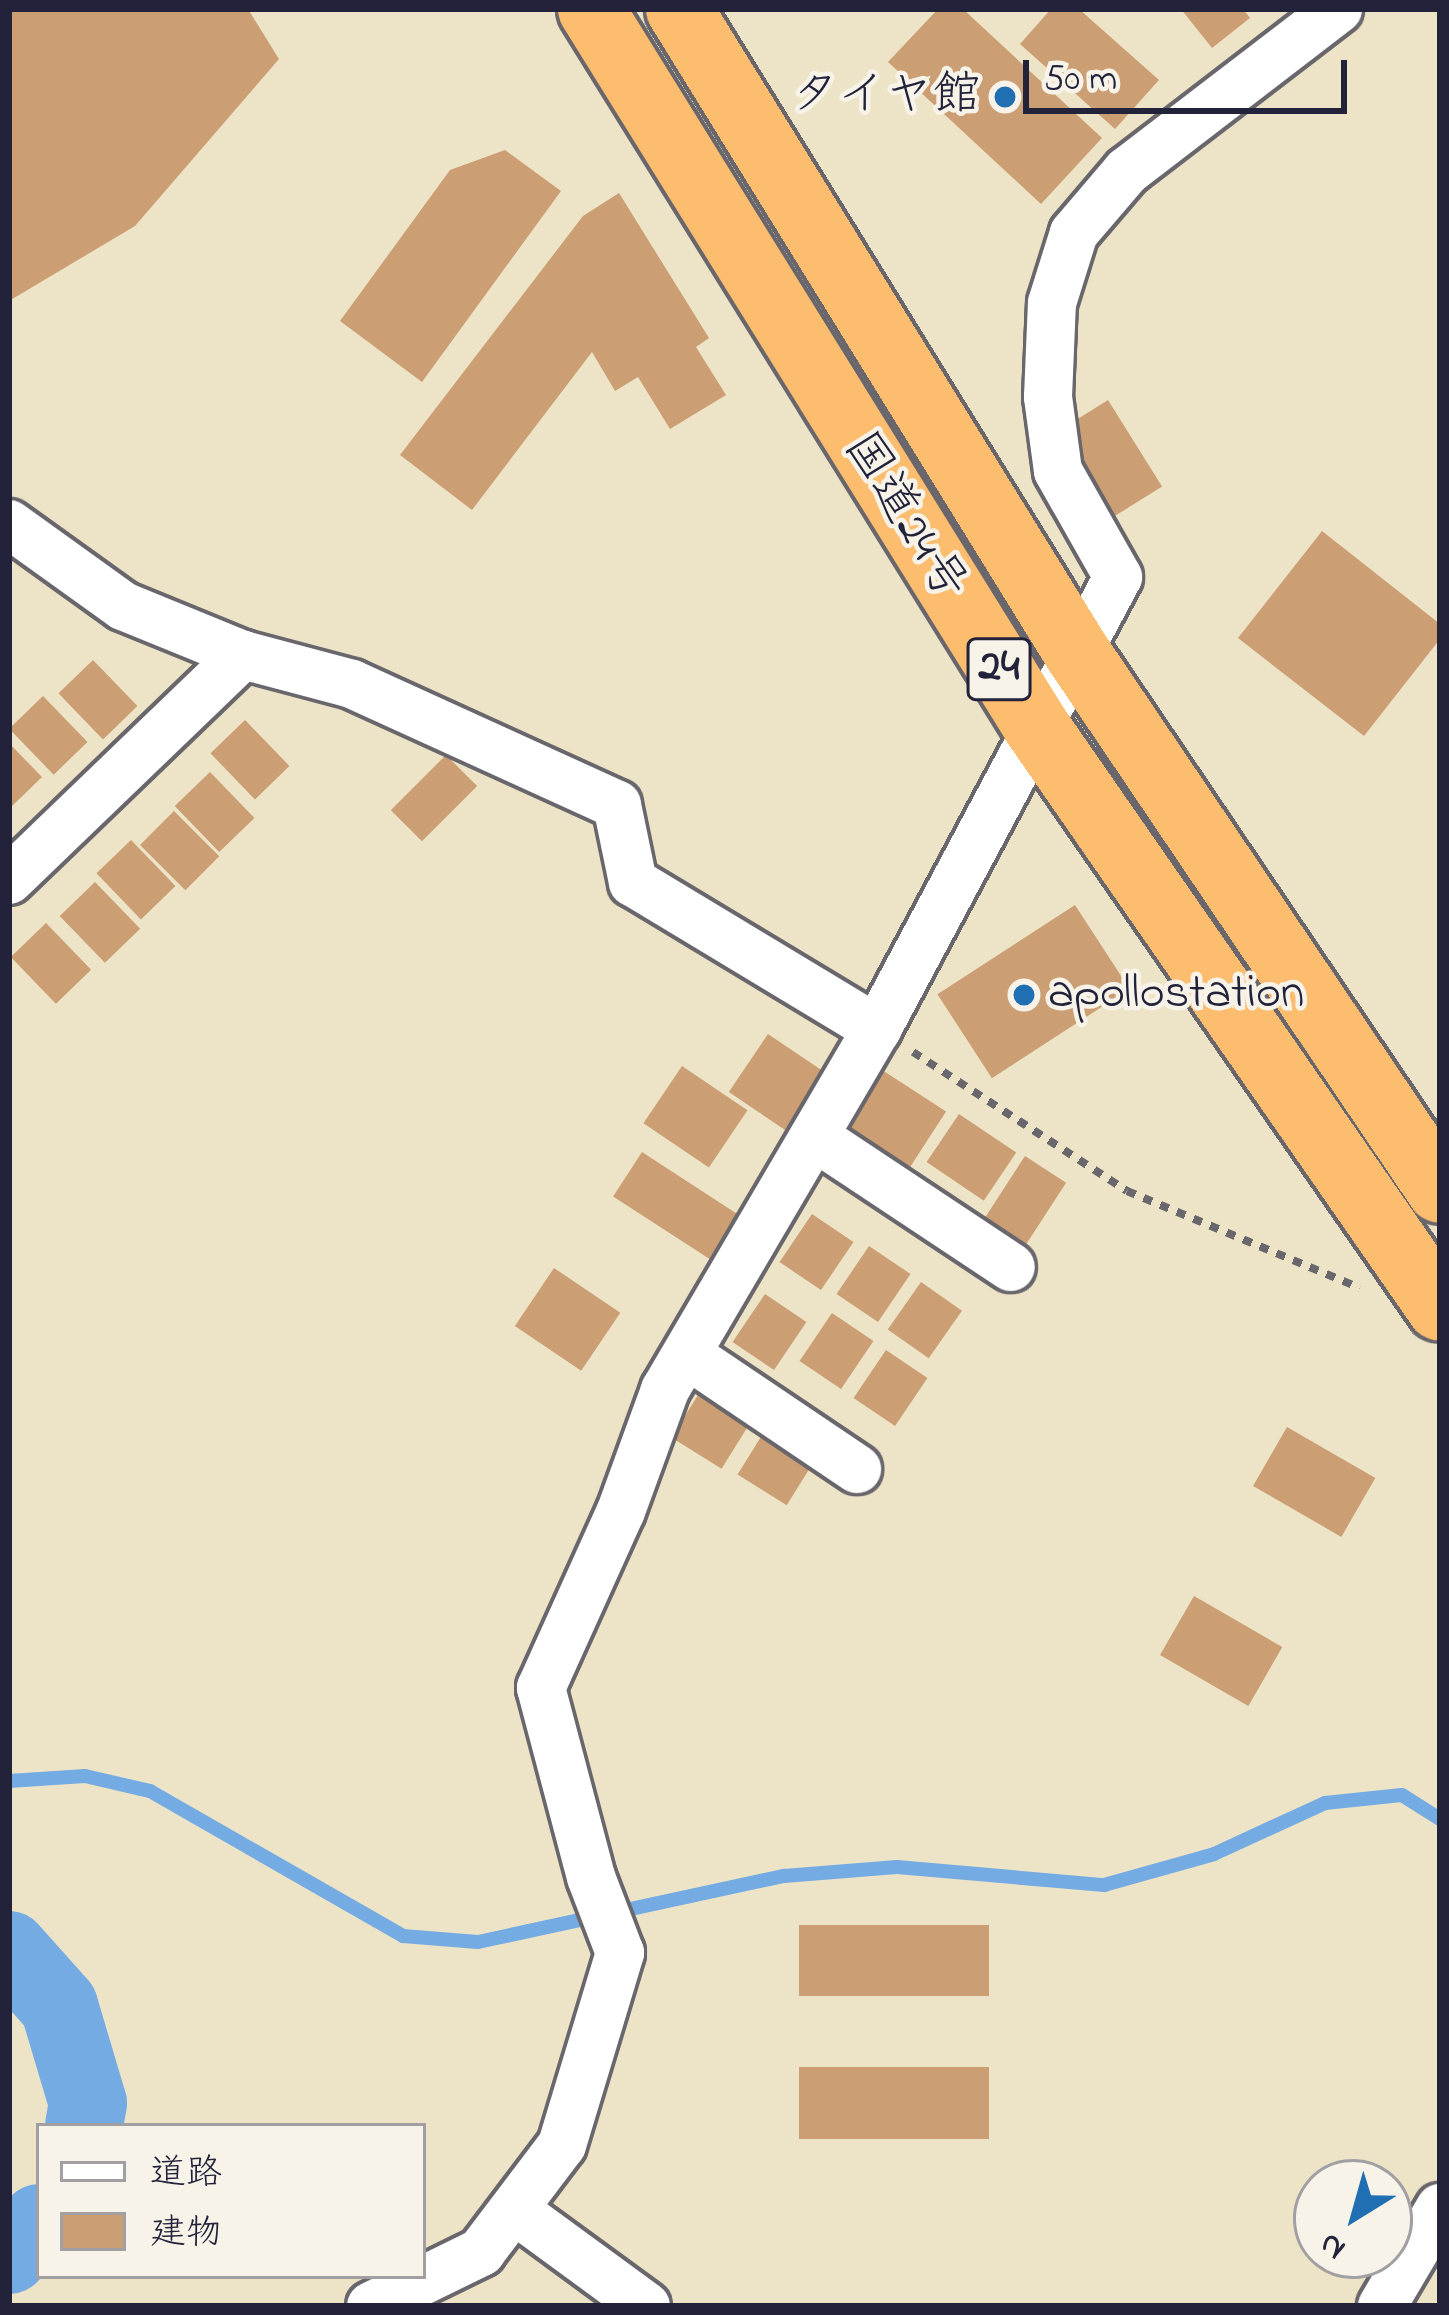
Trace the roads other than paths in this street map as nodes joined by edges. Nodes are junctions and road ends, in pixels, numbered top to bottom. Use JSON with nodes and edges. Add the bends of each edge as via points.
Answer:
{"nodes":[{"id":1,"x":591,"y":9,"type":"edge"},
{"id":2,"x":679,"y":9,"type":"edge"},
{"id":3,"x":1338,"y":9,"type":"edge"},
{"id":4,"x":9,"y":524,"type":"edge"},
{"id":5,"x":1076,"y":651,"type":"junction"},
{"id":6,"x":243,"y":655,"type":"junction"},
{"id":7,"x":1036,"y":726,"type":"junction"},
{"id":8,"x":9,"y":880,"type":"edge"},
{"id":9,"x":877,"y":1029,"type":"junction"},
{"id":10,"x":815,"y":1137,"type":"junction"},
{"id":11,"x":1440,"y":1190,"type":"edge"},
{"id":12,"x":1010,"y":1267,"type":"dead end"},
{"id":13,"x":1440,"y":1308,"type":"edge"},
{"id":14,"x":688,"y":1355,"type":"junction"},
{"id":15,"x":857,"y":1469,"type":"dead end"},
{"id":16,"x":1440,"y":2208,"type":"edge"},
{"id":17,"x":516,"y":2211,"type":"junction"},
{"id":18,"x":371,"y":2306,"type":"edge"},
{"id":19,"x":646,"y":2306,"type":"edge"},
{"id":20,"x":1382,"y":2306,"type":"edge"}],
"edges":[{"from":1,"to":7,"type":"highway","name":"国道24号","number":"24"},
{"from":2,"to":5,"type":"highway","name":"国道24号","number":"24"},
{"from":3,"to":5,"type":"street","via":[[1127,171],[1074,233],[1052,303],[1048,397],[1058,471],[1118,577]]},
{"from":4,"to":6,"type":"street","via":[[123,606]]},
{"from":5,"to":7,"type":"street"},
{"from":5,"to":11,"type":"highway","name":"国道24号","number":"24"},
{"from":6,"to":8,"type":"street"},
{"from":6,"to":9,"type":"street","via":[[352,684],[617,806],[633,882]]},
{"from":7,"to":9,"type":"street"},
{"from":7,"to":13,"type":"highway","name":"国道24号","number":"24"},
{"from":9,"to":10,"type":"street"},
{"from":10,"to":12,"type":"street"},
{"from":10,"to":14,"type":"street"},
{"from":14,"to":15,"type":"street"},
{"from":14,"to":17,"type":"street","via":[[664,1390],[621,1511],[541,1688],[591,1877],[620,1953],[562,2144]]},
{"from":16,"to":20,"type":"street"},
{"from":17,"to":18,"type":"street","via":[[481,2252]]},
{"from":17,"to":19,"type":"street"}]}
